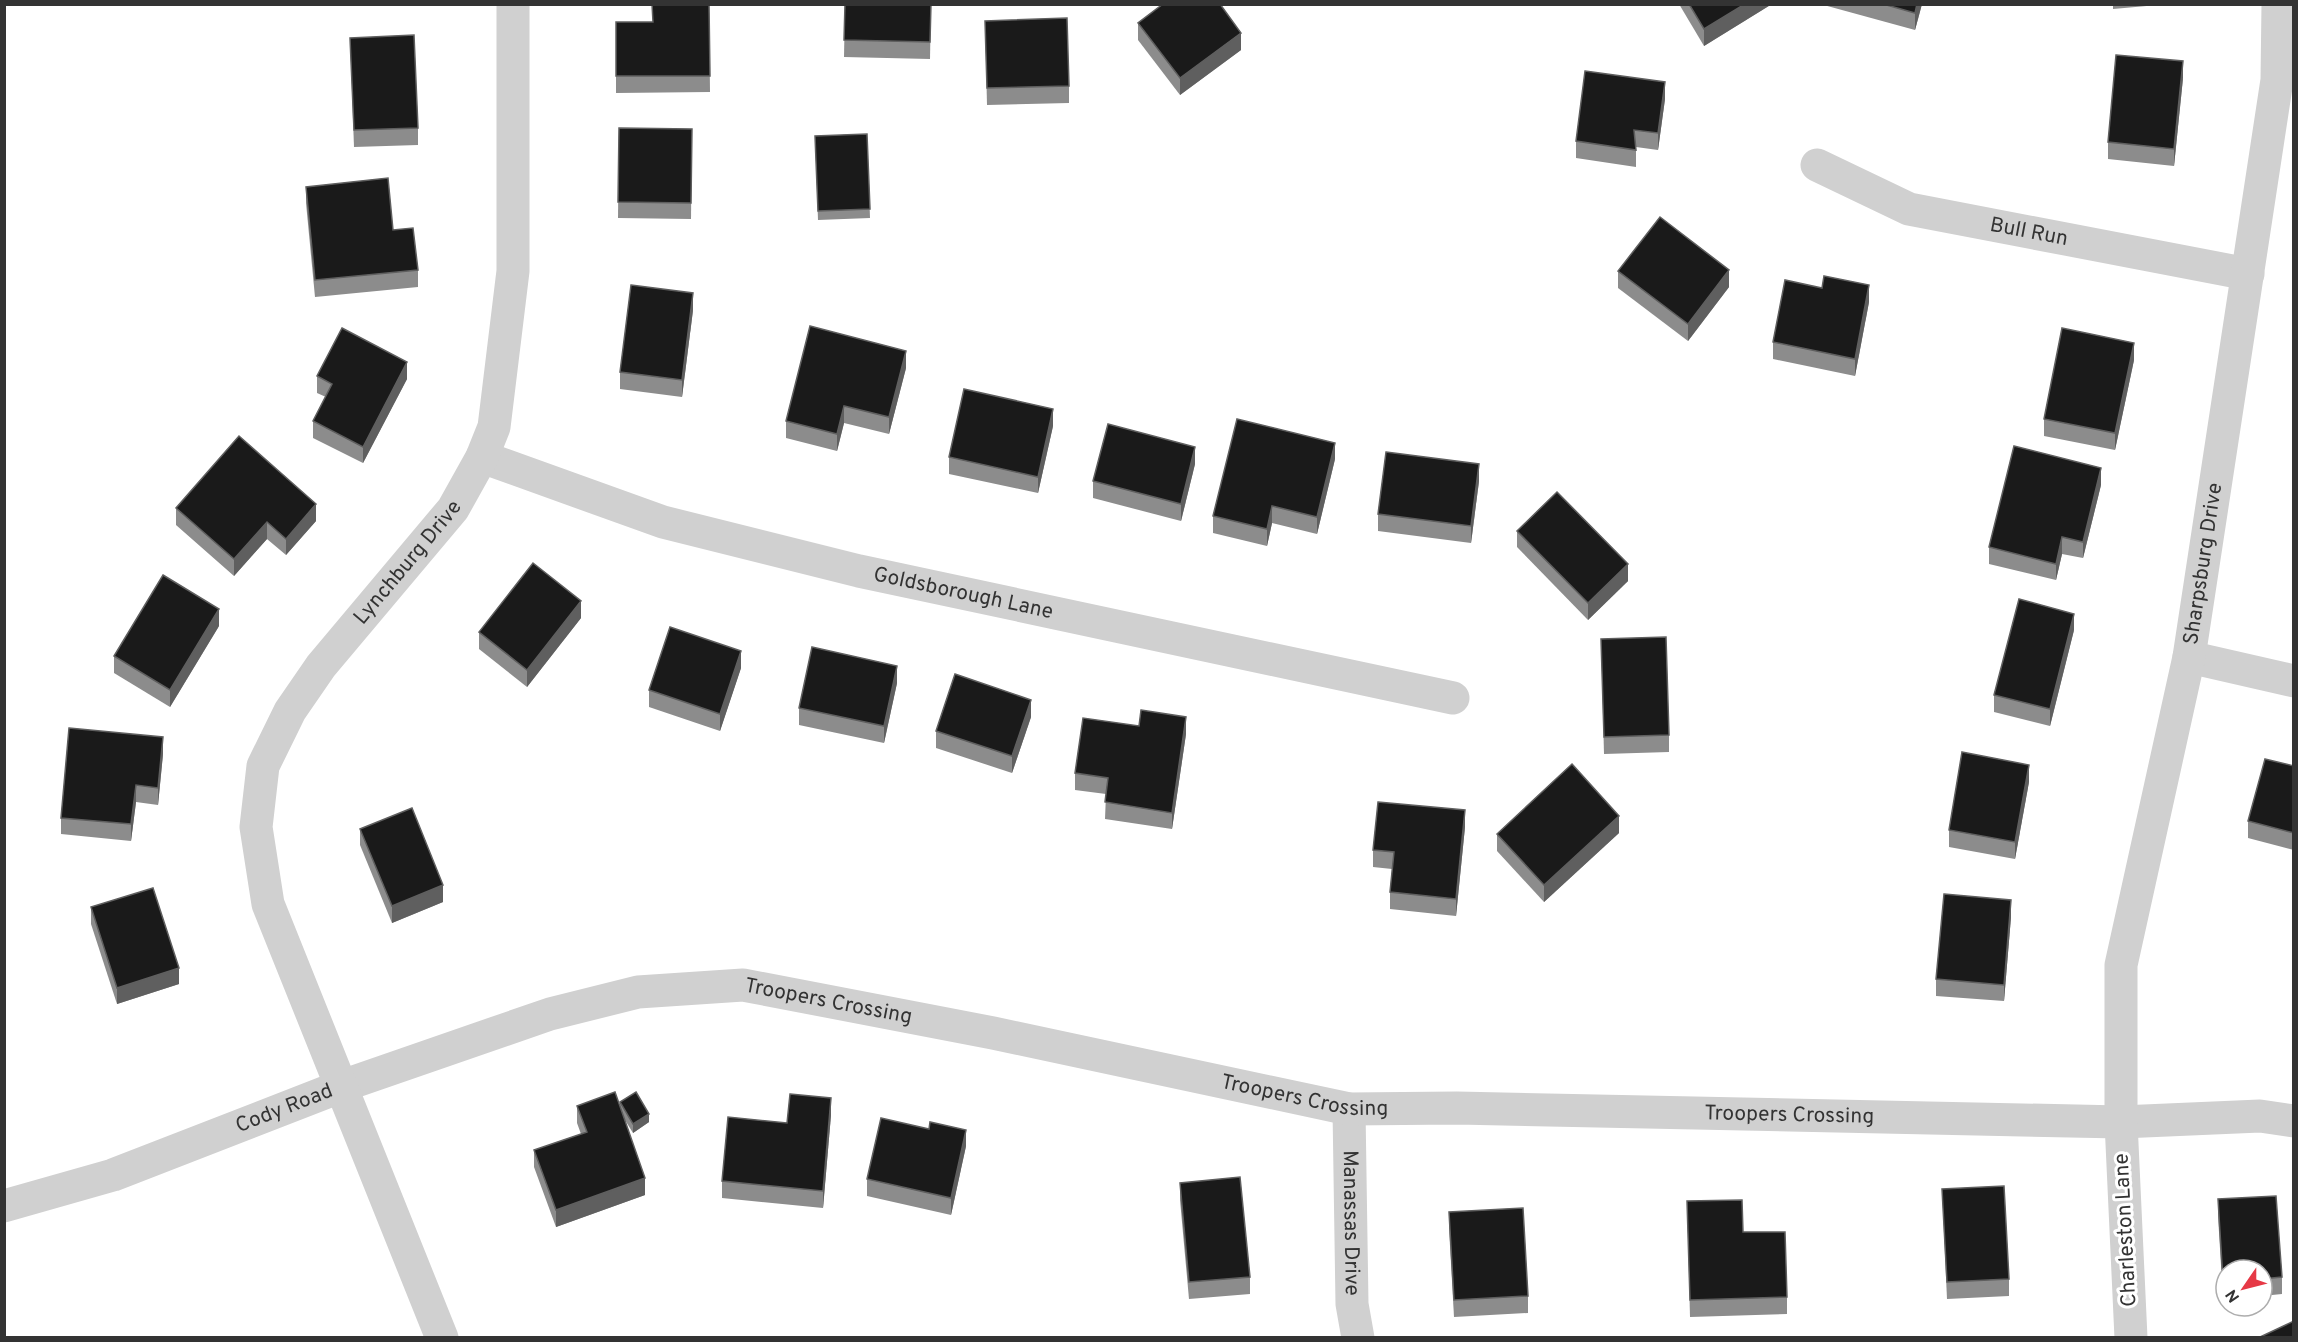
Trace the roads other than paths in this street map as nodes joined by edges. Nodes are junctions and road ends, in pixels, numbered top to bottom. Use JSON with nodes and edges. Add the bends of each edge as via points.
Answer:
{"nodes":[{"id":1,"x":513,"y":4,"type":"edge"},
{"id":2,"x":2278,"y":4,"type":"edge"},
{"id":3,"x":1817,"y":165,"type":"dead end"},
{"id":4,"x":2248,"y":274,"type":"junction"},
{"id":5,"x":483,"y":457,"type":"junction"},
{"id":6,"x":2189,"y":657,"type":"junction"},
{"id":7,"x":2294,"y":681,"type":"edge"},
{"id":8,"x":1453,"y":698,"type":"dead end"},
{"id":9,"x":342,"y":1086,"type":"junction"},
{"id":10,"x":1349,"y":1109,"type":"junction"},
{"id":11,"x":2294,"y":1121,"type":"edge"},
{"id":12,"x":2121,"y":1122,"type":"junction"},
{"id":13,"x":4,"y":1206,"type":"edge"},
{"id":14,"x":442,"y":1338,"type":"edge"},
{"id":15,"x":1358,"y":1338,"type":"edge"},
{"id":16,"x":2131,"y":1338,"type":"edge"}],
"edges":[{"from":1,"to":5,"type":"street","name":"Lynchburg Drive","via":[[513,271],[494,427]]},
{"from":2,"to":4,"type":"street","name":"Sharpsburg Drive","via":[[2277,80]]},
{"from":3,"to":4,"type":"street","name":"Bull Run","via":[[1909,209]]},
{"from":4,"to":6,"type":"street","name":"Sharpsburg Drive"},
{"from":5,"to":8,"type":"street","name":"Goldsborough Lane","via":[[663,522],[847,569]]},
{"from":5,"to":9,"type":"street","name":"Lynchburg Drive","via":[[453,509],[321,666],[290,711],[263,766],[256,826],[268,904]]},
{"from":6,"to":7,"type":"street"},
{"from":6,"to":12,"type":"street","name":"Sharpsburg Drive","via":[[2121,965]]},
{"from":9,"to":10,"type":"street","name":"Troopers Crossing","via":[[550,1014],[638,992],[743,985],[993,1033]]},
{"from":9,"to":13,"type":"street","name":"Cody Road","via":[[112,1175]]},
{"from":9,"to":14,"type":"street","name":"Cody Road"},
{"from":10,"to":12,"type":"street","name":"Troopers Crossing"},
{"from":10,"to":15,"type":"street","name":"Manassas Drive","via":[[1352,1304]]},
{"from":11,"to":12,"type":"street","name":"Troopers Crossing","via":[[2260,1116]]},
{"from":12,"to":16,"type":"street","name":"Charleston Lane"}]}
